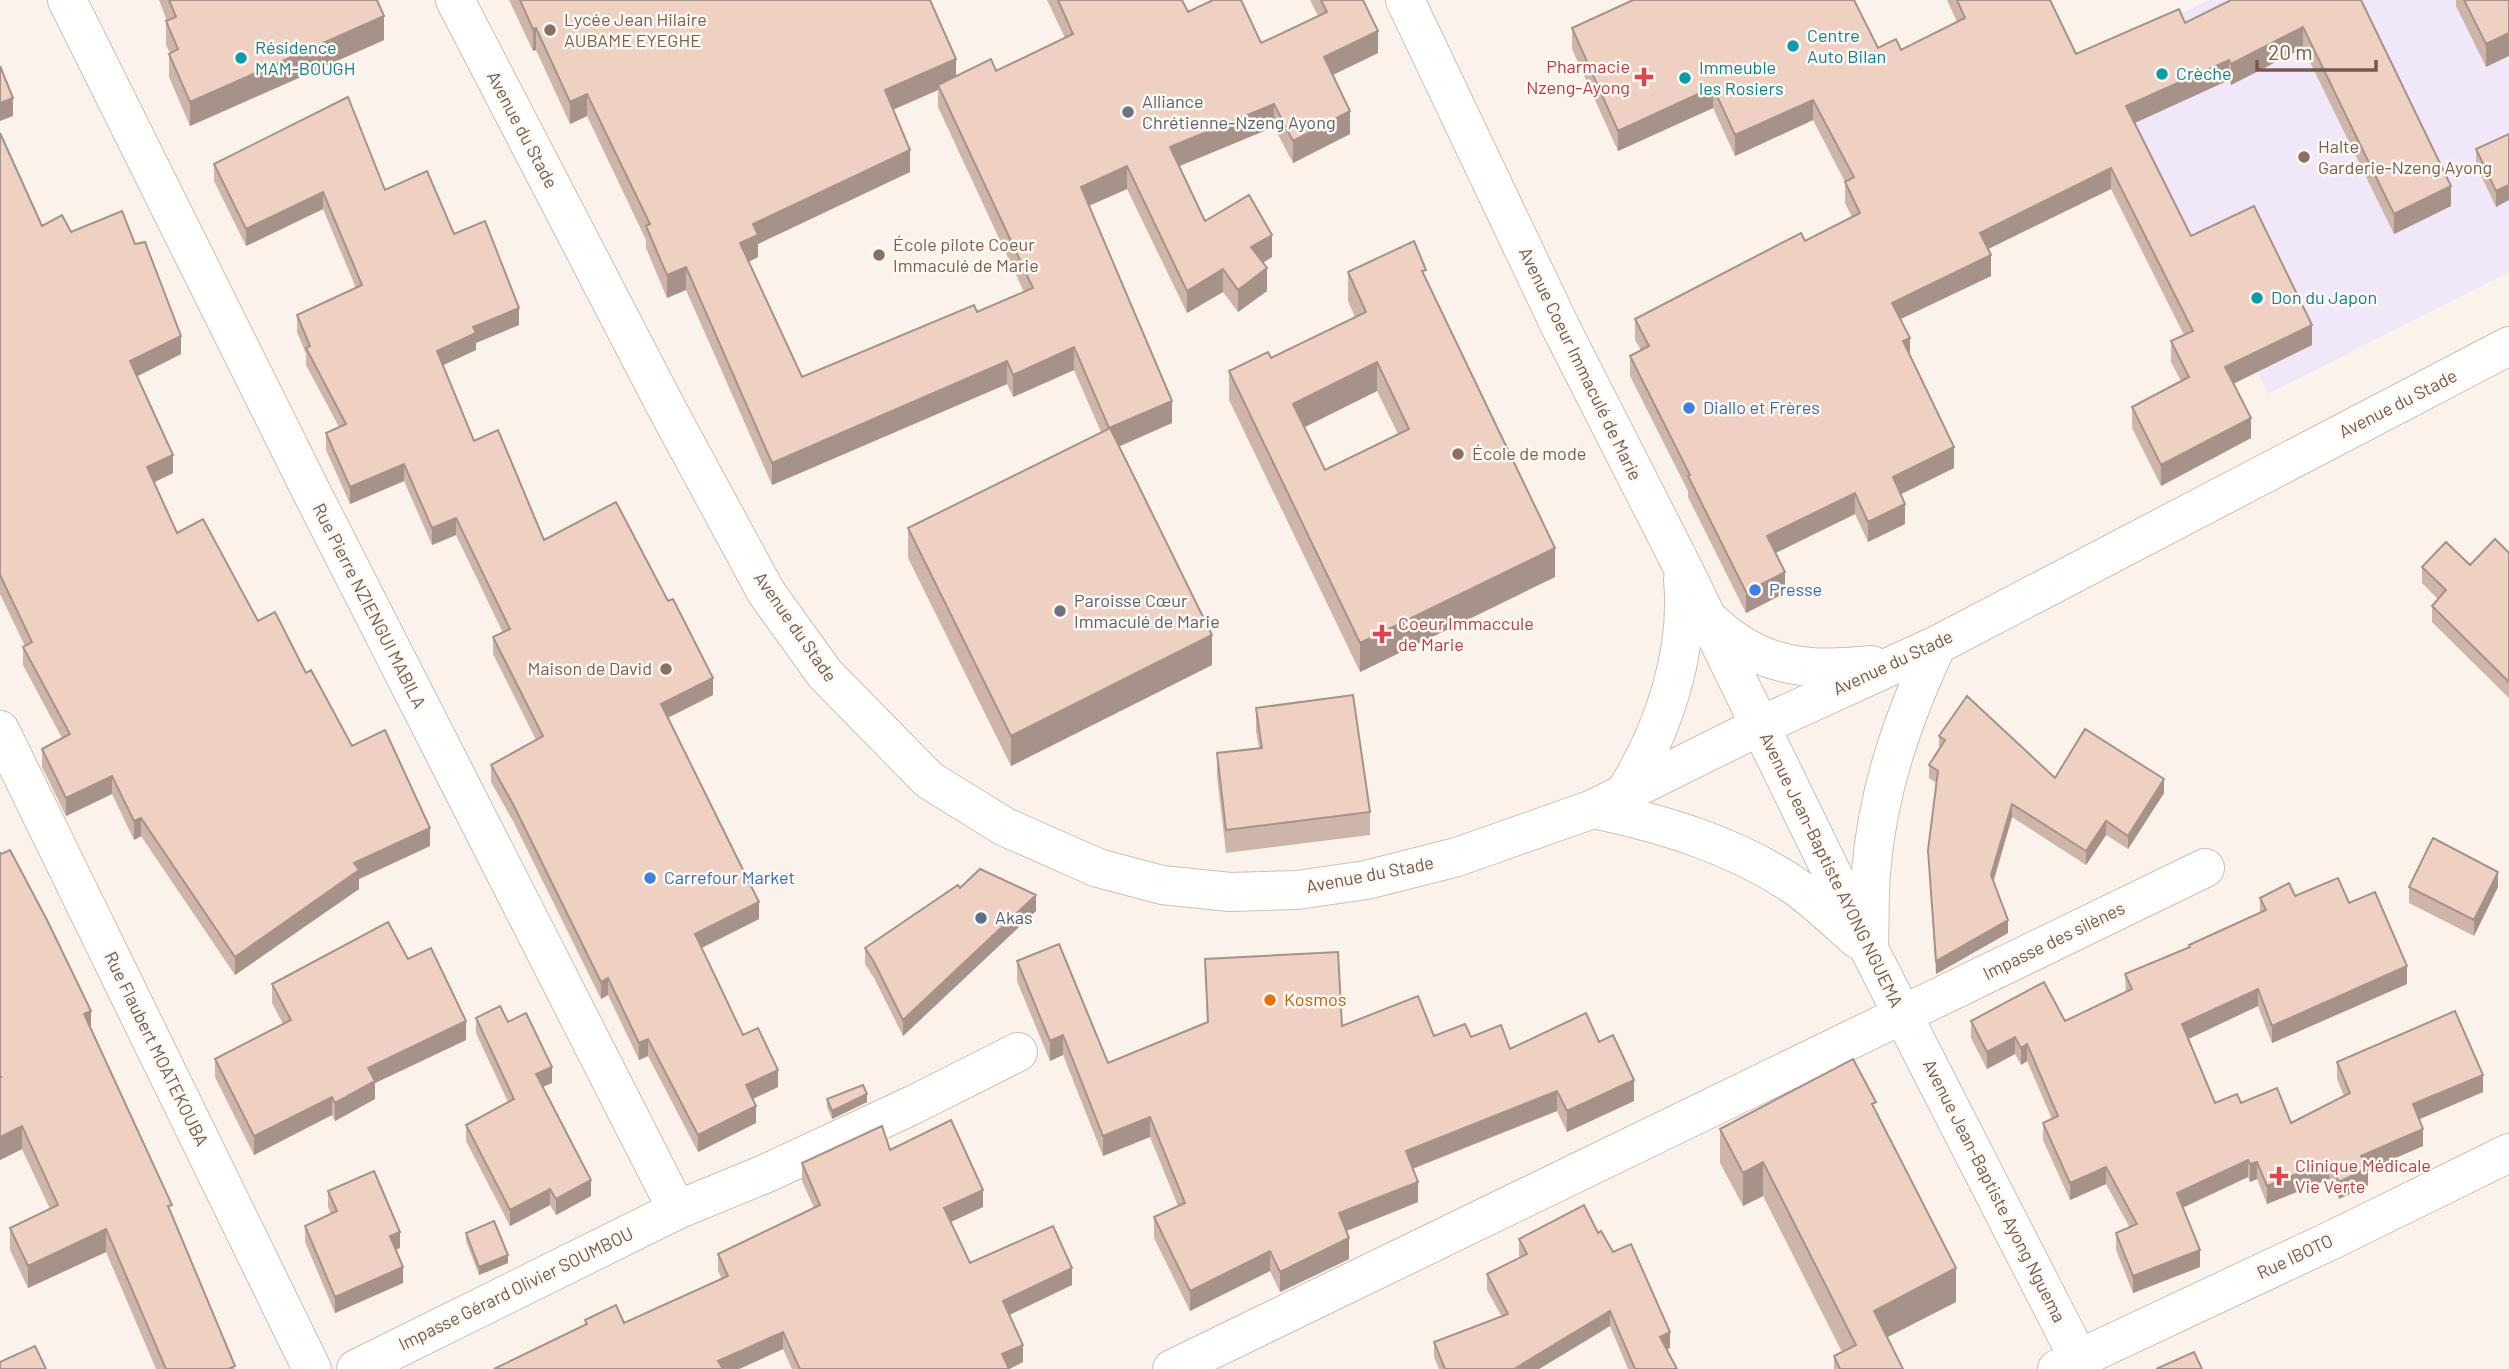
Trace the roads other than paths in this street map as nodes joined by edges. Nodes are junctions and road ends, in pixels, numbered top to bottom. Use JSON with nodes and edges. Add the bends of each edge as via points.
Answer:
{"nodes":[{"id":1,"x":67,"y":0,"type":"edge"},
{"id":2,"x":455,"y":0,"type":"edge"},
{"id":3,"x":1405,"y":0,"type":"edge"},
{"id":4,"x":2509,"y":346,"type":"edge"},
{"id":5,"x":1682,"y":566,"type":"junction"},
{"id":6,"x":1707,"y":617,"type":"junction"},
{"id":7,"x":1937,"y":645,"type":"junction"},
{"id":8,"x":1895,"y":662,"type":"junction"},
{"id":9,"x":1759,"y":726,"type":"junction"},
{"id":10,"x":0,"y":730,"type":"edge"},
{"id":11,"x":1609,"y":802,"type":"junction"},
{"id":12,"x":2205,"y":868,"type":"dead end"},
{"id":13,"x":1869,"y":949,"type":"junction"},
{"id":14,"x":1903,"y":1014,"type":"junction"},
{"id":15,"x":1018,"y":1052,"type":"dead end"},
{"id":16,"x":2509,"y":1153,"type":"edge"},
{"id":17,"x":677,"y":1210,"type":"junction"},
{"id":18,"x":2073,"y":1366,"type":"edge"},
{"id":19,"x":312,"y":1369,"type":"edge"},
{"id":20,"x":356,"y":1369,"type":"edge"},
{"id":21,"x":1172,"y":1369,"type":"edge"}],
"edges":[{"from":1,"to":17,"type":"main road","name":"Rue Pierre NZIENGUI MABILA"},
{"from":2,"to":11,"type":"main road","name":"Avenue du Stade","via":[[766,592],[825,674],[929,780],[1005,827],[1098,868],[1162,885],[1230,891],[1297,890],[1366,880],[1457,857]]},
{"from":3,"to":5,"type":"main road","name":"Avenue Coeur Immaculé de Marie","via":[[1561,327]]},
{"from":4,"to":7,"type":"main road","name":"Avenue du Stade"},
{"from":5,"to":6,"type":"main road","name":"Avenue Coeur Immaculé de Marie"},
{"from":5,"to":11,"type":"main road","via":[[1683,630],[1652,744]]},
{"from":6,"to":8,"type":"main road","via":[[1758,656],[1786,664]]},
{"from":6,"to":9,"type":"main road","name":"Avenue Coeur Immaculé de Marie"},
{"from":7,"to":8,"type":"main road","name":"Avenue du Stade"},
{"from":7,"to":13,"type":"main road","via":[[1900,732],[1887,776],[1870,874]]},
{"from":8,"to":9,"type":"main road","name":"Avenue du Stade"},
{"from":9,"to":11,"type":"main road","name":"Avenue du Stade"},
{"from":9,"to":13,"type":"main road","name":"Avenue Jean-Baptiste AYONG NGUEMA"},
{"from":10,"to":19,"type":"main road","name":"Rue Flaubert MOATEKOUBA"},
{"from":11,"to":13,"type":"main road","via":[[1761,866],[1796,887]]},
{"from":12,"to":14,"type":"main road","name":"Impasse des silènes"},
{"from":13,"to":14,"type":"main road","name":"Avenue Jean-Baptiste AYONG NGUEMA"},
{"from":14,"to":18,"type":"main road","name":"Avenue Jean-Baptiste Ayong Nguema"},
{"from":14,"to":21,"type":"main road","name":"Impasse des silènes"},
{"from":15,"to":17,"type":"main road","name":"Impasse Gérard Olivier SOUMBOU","via":[[767,1173]]},
{"from":16,"to":18,"type":"main road","name":"Rue IBOTO"},
{"from":17,"to":20,"type":"main road","name":"Impasse Gérard Olivier SOUMBOU"}]}
